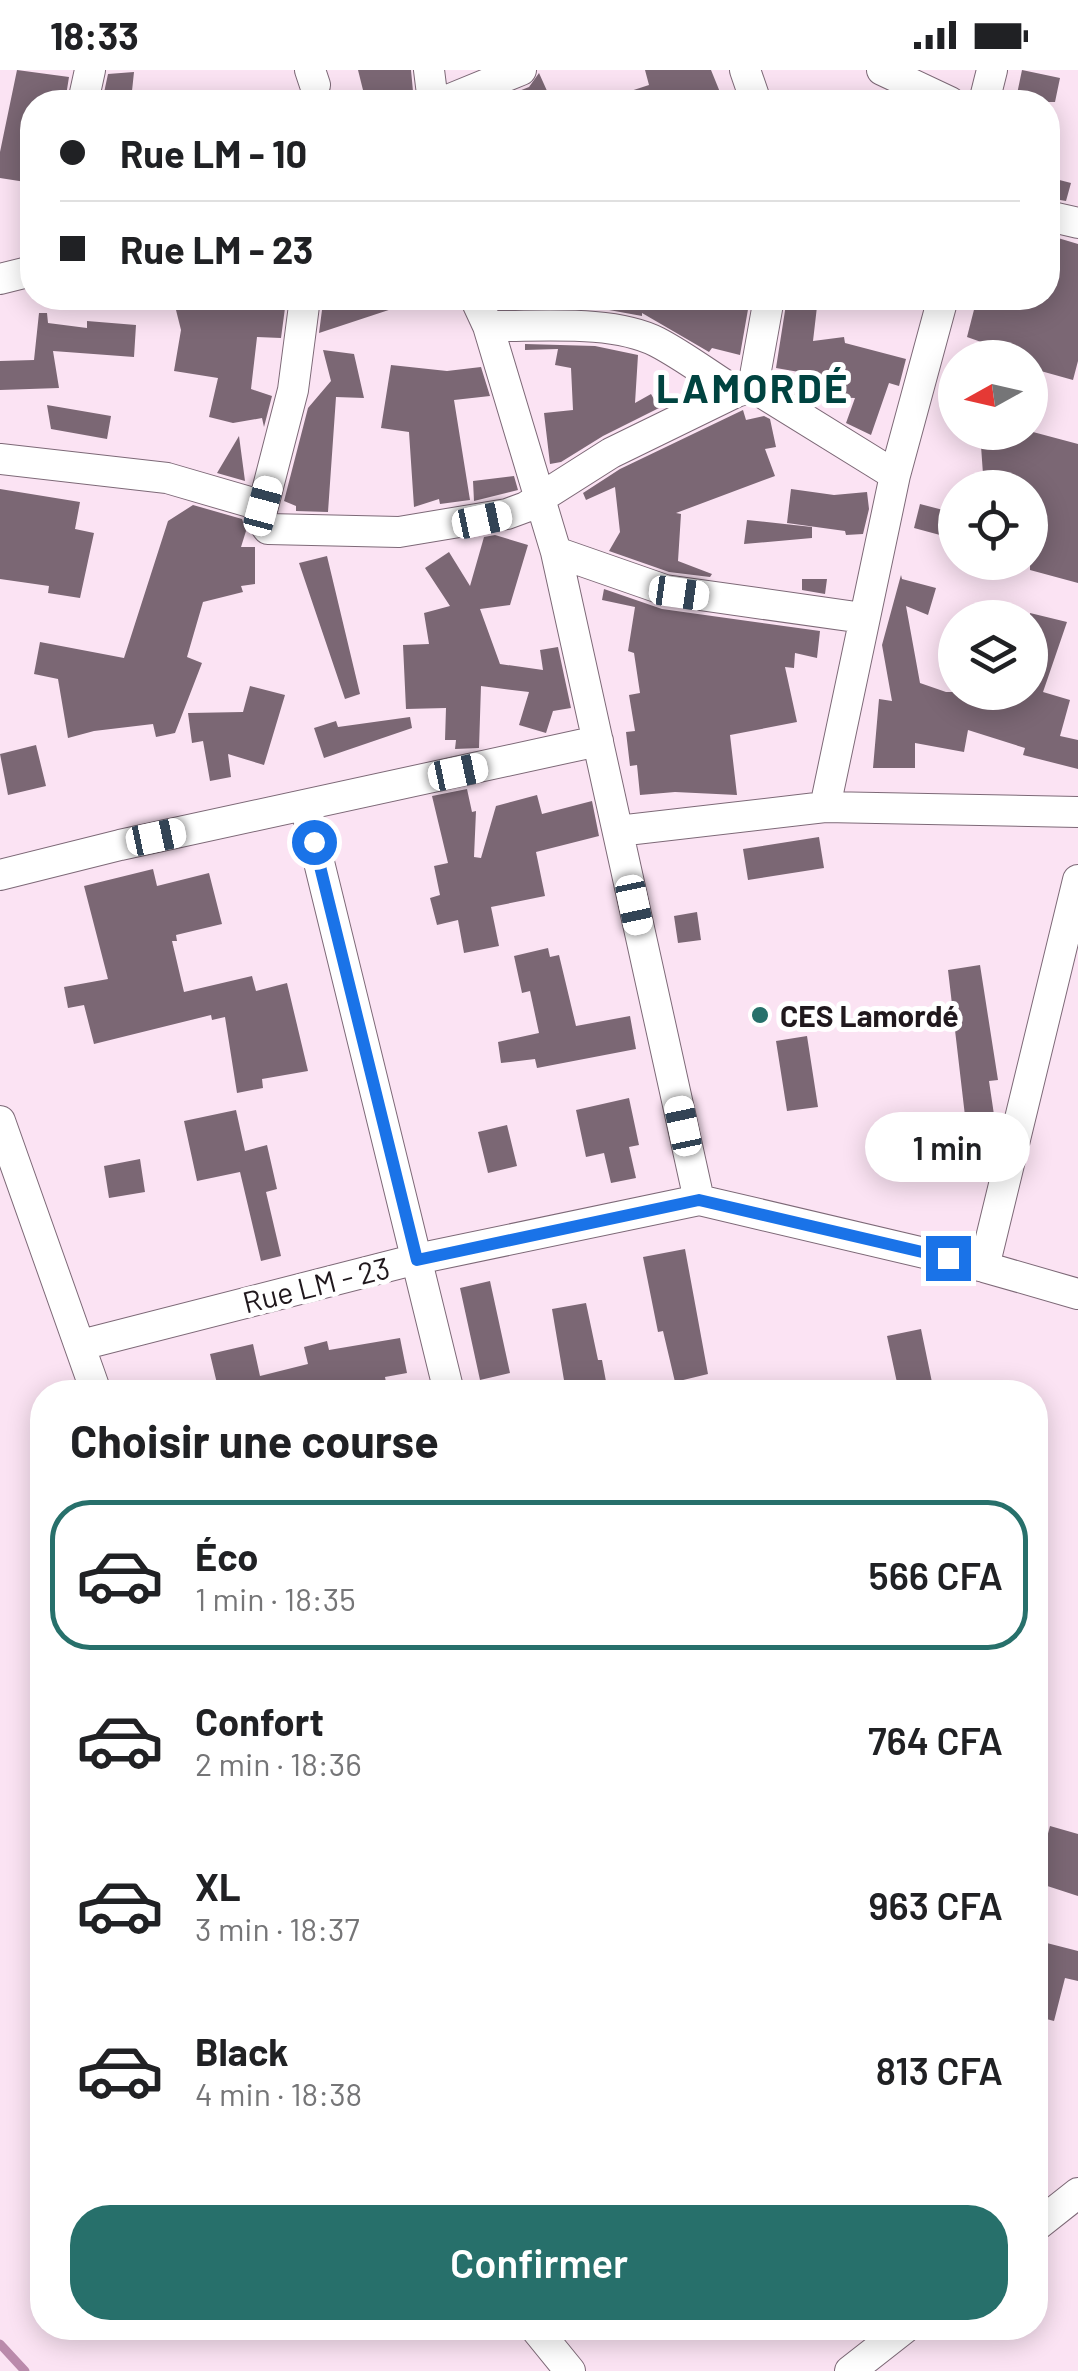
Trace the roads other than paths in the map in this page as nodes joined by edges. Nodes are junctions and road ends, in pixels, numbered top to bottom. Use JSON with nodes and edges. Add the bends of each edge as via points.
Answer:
{"nodes":[{"id":1,"x":521,"y":70,"type":"edge"},
{"id":2,"x":882,"y":70,"type":"edge"},
{"id":3,"x":472,"y":90,"type":"edge"},
{"id":4,"x":924,"y":90,"type":"edge"},
{"id":5,"x":303,"y":310,"type":"edge"},
{"id":6,"x":481,"y":310,"type":"edge"},
{"id":7,"x":767,"y":310,"type":"edge"},
{"id":8,"x":940,"y":310,"type":"edge"},
{"id":9,"x":488,"y":326,"type":"junction"},
{"id":10,"x":744,"y":389,"type":"junction"},
{"id":11,"x":0,"y":459,"type":"edge"},
{"id":12,"x":895,"y":475,"type":"junction"},
{"id":13,"x":540,"y":496,"type":"junction"},
{"id":14,"x":263,"y":506,"type":"junction"},
{"id":15,"x":556,"y":552,"type":"junction"},
{"id":16,"x":863,"y":618,"type":"junction"},
{"id":17,"x":598,"y":741,"type":"junction"},
{"id":18,"x":304,"y":804,"type":"junction"},
{"id":19,"x":825,"y":807,"type":"junction"},
{"id":20,"x":1078,"y":812,"type":"edge"},
{"id":21,"x":618,"y":831,"type":"junction"},
{"id":22,"x":0,"y":875,"type":"edge"},
{"id":23,"x":1078,"y":880,"type":"edge"},
{"id":24,"x":0,"y":1121,"type":"edge"},
{"id":25,"x":699,"y":1200,"type":"junction"},
{"id":26,"x":417,"y":1260,"type":"junction"},
{"id":27,"x":984,"y":1267,"type":"junction"},
{"id":28,"x":1078,"y":1294,"type":"edge"},
{"id":29,"x":81,"y":1344,"type":"junction"},
{"id":30,"x":92,"y":1380,"type":"edge"},
{"id":31,"x":447,"y":1380,"type":"edge"},
{"id":32,"x":1078,"y":2193,"type":"edge"},
{"id":33,"x":1048,"y":2217,"type":"edge"},
{"id":34,"x":545,"y":2340,"type":"edge"},
{"id":35,"x":890,"y":2340,"type":"edge"},
{"id":36,"x":570,"y":2371,"type":"edge"},
{"id":37,"x":850,"y":2371,"type":"edge"}],
"edges":[{"from":1,"to":3,"type":"street"},
{"from":2,"to":4,"type":"street"},
{"from":5,"to":14,"type":"street","via":[[293,390]]},
{"from":6,"to":9,"type":"street"},
{"from":7,"to":10,"type":"street"},
{"from":8,"to":12,"type":"street"},
{"from":9,"to":10,"type":"street","via":[[636,334]]},
{"from":9,"to":13,"type":"street"},
{"from":10,"to":12,"type":"street"},
{"from":10,"to":13,"type":"street"},
{"from":11,"to":14,"type":"street","via":[[166,478]]},
{"from":12,"to":16,"type":"street"},
{"from":13,"to":14,"type":"street","via":[[507,514],[399,532],[268,529],[261,521]]},
{"from":13,"to":15,"type":"street"},
{"from":15,"to":16,"type":"street","via":[[665,590]]},
{"from":15,"to":17,"type":"street"},
{"from":16,"to":19,"type":"street"},
{"from":17,"to":18,"type":"street"},
{"from":17,"to":21,"type":"street"},
{"from":18,"to":22,"type":"street"},
{"from":18,"to":26,"type":"street"},
{"from":19,"to":20,"type":"street"},
{"from":19,"to":21,"type":"street"},
{"from":21,"to":25,"type":"street"},
{"from":23,"to":27,"type":"street"},
{"from":24,"to":29,"type":"street"},
{"from":25,"to":26,"type":"street","name":"Rue LM - 23"},
{"from":25,"to":27,"type":"street","name":"Rue LM - 23"},
{"from":26,"to":29,"type":"street","name":"Rue LM - 23"},
{"from":26,"to":31,"type":"street"},
{"from":27,"to":28,"type":"street","name":"Rue LM - 23"},
{"from":29,"to":30,"type":"street"},
{"from":32,"to":33,"type":"street"},
{"from":34,"to":36,"type":"street"},
{"from":35,"to":37,"type":"street"}]}
